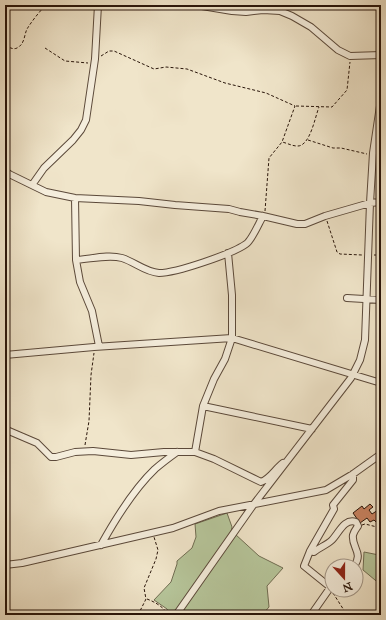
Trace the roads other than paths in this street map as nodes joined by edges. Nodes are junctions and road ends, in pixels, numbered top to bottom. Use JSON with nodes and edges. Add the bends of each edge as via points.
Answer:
{"nodes":[{"id":1,"x":98,"y":5,"type":"edge"},
{"id":2,"x":196,"y":5,"type":"edge"},
{"id":3,"x":381,"y":55,"type":"edge"},
{"id":4,"x":381,"y":99,"type":"edge"},
{"id":5,"x":6,"y":172,"type":"edge"},
{"id":6,"x":5,"y":181,"type":"edge"},
{"id":7,"x":32,"y":185,"type":"junction"},
{"id":8,"x":74,"y":198,"type":"junction"},
{"id":9,"x":381,"y":202,"type":"edge"},
{"id":10,"x":370,"y":203,"type":"junction"},
{"id":11,"x":263,"y":216,"type":"junction"},
{"id":12,"x":228,"y":252,"type":"junction"},
{"id":13,"x":76,"y":260,"type":"junction"},
{"id":14,"x":346,"y":298,"type":"dead end"},
{"id":15,"x":367,"y":299,"type":"junction"},
{"id":16,"x":381,"y":300,"type":"edge"},
{"id":17,"x":232,"y":338,"type":"junction"},
{"id":18,"x":97,"y":346,"type":"junction"},
{"id":19,"x":5,"y":355,"type":"edge"},
{"id":20,"x":353,"y":374,"type":"junction"},
{"id":21,"x":381,"y":383,"type":"edge"},
{"id":22,"x":203,"y":406,"type":"junction"},
{"id":23,"x":312,"y":429,"type":"junction"},
{"id":24,"x":5,"y":433,"type":"edge"},
{"id":25,"x":177,"y":452,"type":"junction"},
{"id":26,"x":195,"y":452,"type":"junction"},
{"id":27,"x":381,"y":454,"type":"edge"},
{"id":28,"x":290,"y":457,"type":"junction"},
{"id":29,"x":352,"y":474,"type":"junction"},
{"id":30,"x":254,"y":504,"type":"junction"},
{"id":31,"x":101,"y":545,"type":"junction"},
{"id":32,"x":310,"y":551,"type":"junction"},
{"id":33,"x":358,"y":558,"type":"edge"},
{"id":34,"x":5,"y":566,"type":"edge"},
{"id":35,"x":324,"y":581,"type":"edge"},
{"id":36,"x":324,"y":595,"type":"edge"},
{"id":37,"x":176,"y":615,"type":"edge"},
{"id":38,"x":311,"y":615,"type":"edge"}],
"edges":[{"from":1,"to":7,"type":"street","via":[[95,61],[86,120],[73,140],[44,168]]},
{"from":2,"to":3,"type":"street","via":[[232,11],[280,11],[311,27],[338,50],[350,56]]},
{"from":4,"to":10,"type":"street","via":[[373,155]]},
{"from":5,"to":6,"type":"street"},
{"from":5,"to":7,"type":"street"},
{"from":7,"to":8,"type":"street","via":[[46,192]]},
{"from":8,"to":11,"type":"street","via":[[229,209]]},
{"from":8,"to":13,"type":"street"},
{"from":9,"to":10,"type":"street"},
{"from":10,"to":11,"type":"street","via":[[305,224]]},
{"from":10,"to":15,"type":"street"},
{"from":11,"to":12,"type":"street","via":[[246,244]]},
{"from":12,"to":13,"type":"street","via":[[189,267],[158,273],[116,257]]},
{"from":12,"to":17,"type":"street"},
{"from":13,"to":18,"type":"street","via":[[80,282],[92,311]]},
{"from":14,"to":15,"type":"street"},
{"from":15,"to":16,"type":"street"},
{"from":15,"to":20,"type":"street","via":[[365,340]]},
{"from":17,"to":18,"type":"street"},
{"from":17,"to":20,"type":"street"},
{"from":17,"to":22,"type":"street"},
{"from":18,"to":19,"type":"street"},
{"from":20,"to":21,"type":"street"},
{"from":20,"to":23,"type":"street"},
{"from":22,"to":23,"type":"street"},
{"from":22,"to":26,"type":"street"},
{"from":23,"to":28,"type":"street"},
{"from":24,"to":25,"type":"street","via":[[9,431],[37,443],[51,457],[84,451],[131,455]]},
{"from":25,"to":26,"type":"street"},
{"from":25,"to":31,"type":"street","via":[[139,487],[113,523]]},
{"from":26,"to":28,"type":"street","via":[[261,482],[267,480],[276,468]]},
{"from":27,"to":29,"type":"street"},
{"from":28,"to":30,"type":"street"},
{"from":29,"to":30,"type":"street","via":[[326,490]]},
{"from":29,"to":32,"type":"street","via":[[353,480],[333,505],[334,509]]},
{"from":30,"to":31,"type":"street","via":[[219,510],[173,528]]},
{"from":30,"to":37,"type":"street"},
{"from":31,"to":34,"type":"street"},
{"from":32,"to":33,"type":"street","via":[[314,552],[332,541],[345,523],[352,521],[358,526],[353,533]]},
{"from":32,"to":35,"type":"street","via":[[304,566]]},
{"from":36,"to":38,"type":"street"}]}
